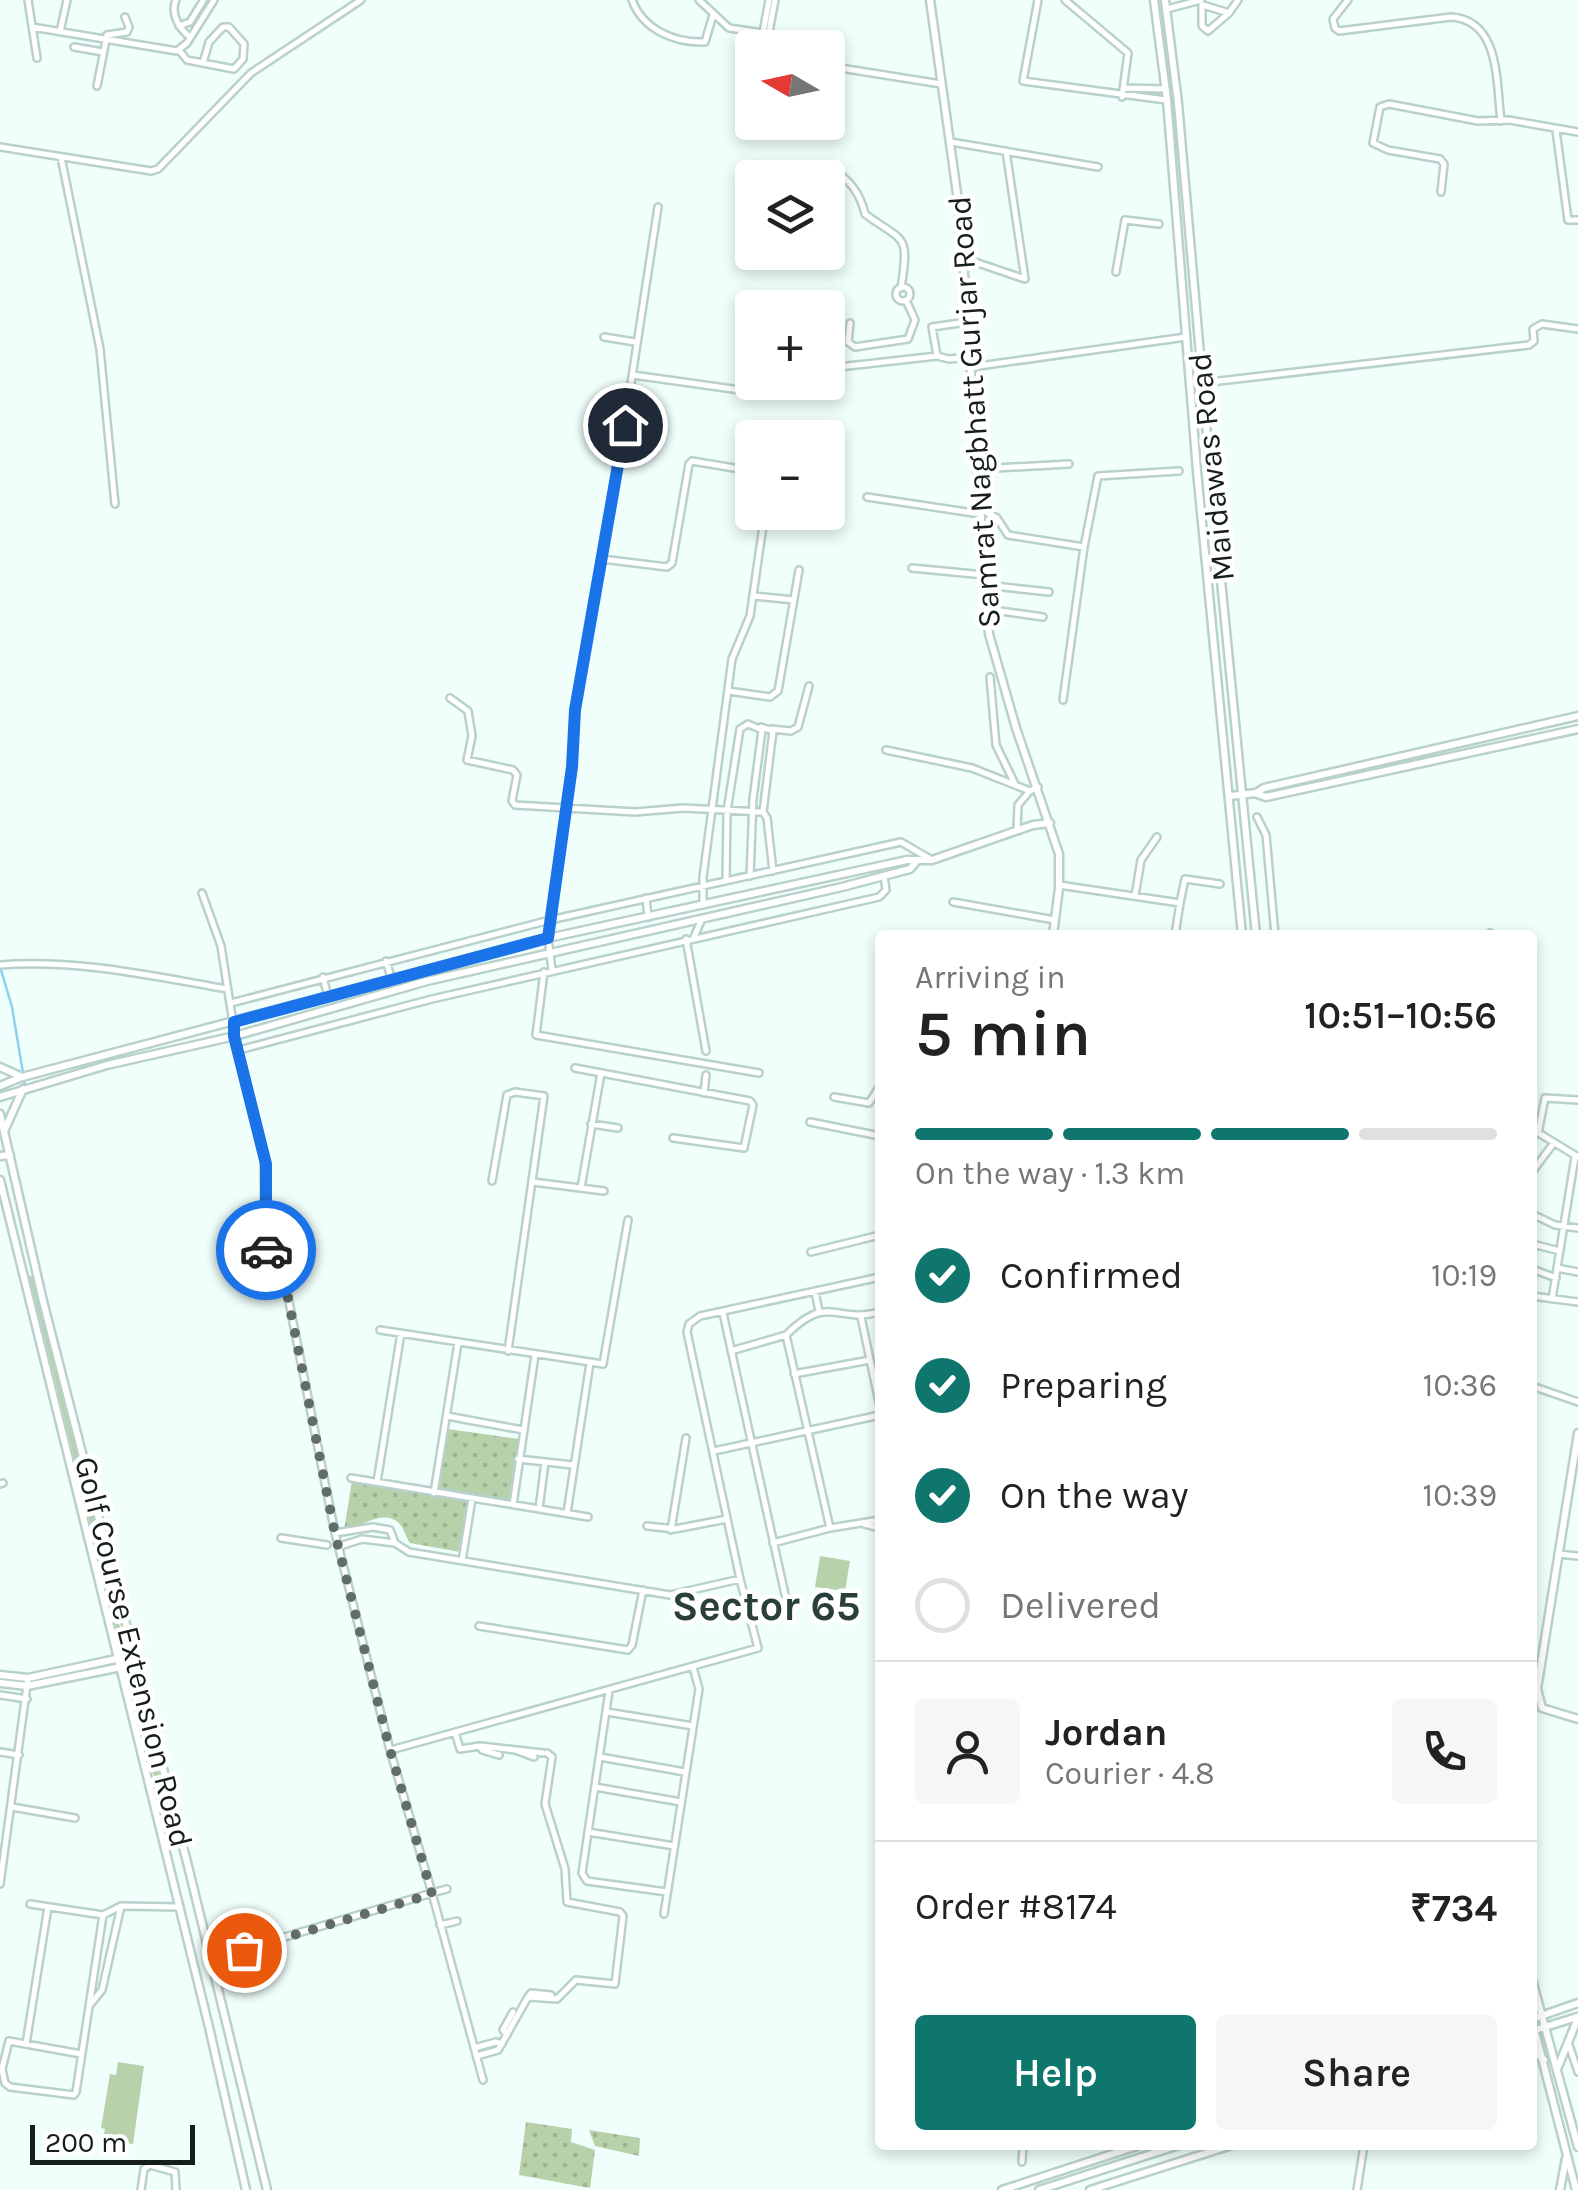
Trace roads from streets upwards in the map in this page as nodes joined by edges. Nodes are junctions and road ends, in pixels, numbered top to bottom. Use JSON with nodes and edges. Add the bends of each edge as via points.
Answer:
{"nodes":[{"id":1,"x":28,"y":0,"type":"edge"},
{"id":2,"x":67,"y":0,"type":"edge"},
{"id":3,"x":176,"y":0,"type":"edge"},
{"id":4,"x":360,"y":0,"type":"edge"},
{"id":5,"x":632,"y":0,"type":"edge"},
{"id":6,"x":699,"y":0,"type":"edge"},
{"id":7,"x":772,"y":0,"type":"edge"},
{"id":8,"x":930,"y":0,"type":"edge"},
{"id":9,"x":1038,"y":0,"type":"edge"},
{"id":10,"x":1065,"y":0,"type":"edge"},
{"id":11,"x":1154,"y":0,"type":"edge"},
{"id":12,"x":1238,"y":0,"type":"edge"},
{"id":13,"x":1348,"y":0,"type":"edge"},
{"id":14,"x":207,"y":2,"type":"edge"},
{"id":15,"x":1202,"y":2,"type":"edge"},
{"id":16,"x":1166,"y":4,"type":"edge"},
{"id":17,"x":1229,"y":13,"type":"junction"},
{"id":18,"x":125,"y":16,"type":"dead end"},
{"id":19,"x":713,"y":16,"type":"junction"},
{"id":20,"x":768,"y":22,"type":"junction"},
{"id":21,"x":179,"y":26,"type":"junction"},
{"id":22,"x":32,"y":27,"type":"junction"},
{"id":23,"x":767,"y":30,"type":"edge"},
{"id":24,"x":60,"y":32,"type":"junction"},
{"id":25,"x":190,"y":37,"type":"junction"},
{"id":26,"x":105,"y":39,"type":"junction"},
{"id":27,"x":74,"y":47,"type":"dead end"},
{"id":28,"x":180,"y":50,"type":"junction"},
{"id":29,"x":103,"y":52,"type":"junction"},
{"id":30,"x":37,"y":58,"type":"dead end"},
{"id":31,"x":203,"y":62,"type":"junction"},
{"id":32,"x":845,"y":69,"type":"edge"},
{"id":33,"x":944,"y":85,"type":"junction"},
{"id":34,"x":97,"y":86,"type":"dead end"},
{"id":35,"x":1123,"y":88,"type":"junction"},
{"id":36,"x":1165,"y":89,"type":"junction"},
{"id":37,"x":1122,"y":96,"type":"junction"},
{"id":38,"x":1167,"y":100,"type":"junction"},
{"id":39,"x":1501,"y":121,"type":"junction"},
{"id":40,"x":1555,"y":128,"type":"junction"},
{"id":41,"x":1578,"y":132,"type":"edge"},
{"id":42,"x":951,"y":142,"type":"junction"},
{"id":43,"x":0,"y":148,"type":"edge"},
{"id":44,"x":1006,"y":151,"type":"junction"},
{"id":45,"x":62,"y":157,"type":"junction"},
{"id":46,"x":1098,"y":167,"type":"dead end"},
{"id":47,"x":845,"y":180,"type":"edge"},
{"id":48,"x":1442,"y":192,"type":"dead end"},
{"id":49,"x":658,"y":207,"type":"dead end"},
{"id":50,"x":1578,"y":220,"type":"edge"},
{"id":51,"x":1159,"y":224,"type":"dead end"},
{"id":52,"x":1192,"y":256,"type":"junction"},
{"id":53,"x":963,"y":258,"type":"junction"},
{"id":54,"x":1182,"y":258,"type":"junction"},
{"id":55,"x":1116,"y":272,"type":"dead end"},
{"id":56,"x":967,"y":322,"type":"junction"},
{"id":57,"x":850,"y":323,"type":"dead end"},
{"id":58,"x":1578,"y":330,"type":"edge"},
{"id":59,"x":604,"y":338,"type":"dead end"},
{"id":60,"x":1186,"y":338,"type":"junction"},
{"id":61,"x":637,"y":342,"type":"junction"},
{"id":62,"x":937,"y":356,"type":"junction"},
{"id":63,"x":970,"y":357,"type":"junction"},
{"id":64,"x":845,"y":366,"type":"edge"},
{"id":65,"x":972,"y":367,"type":"junction"},
{"id":66,"x":632,"y":375,"type":"junction"},
{"id":67,"x":1202,"y":383,"type":"junction"},
{"id":68,"x":735,"y":389,"type":"edge"},
{"id":69,"x":624,"y":429,"type":"junction"},
{"id":70,"x":659,"y":437,"type":"dead end"},
{"id":71,"x":1069,"y":464,"type":"dead end"},
{"id":72,"x":735,"y":469,"type":"edge"},
{"id":73,"x":978,"y":469,"type":"junction"},
{"id":74,"x":1179,"y":471,"type":"dead end"},
{"id":75,"x":867,"y":497,"type":"dead end"},
{"id":76,"x":115,"y":504,"type":"dead end"},
{"id":77,"x":980,"y":511,"type":"junction"},
{"id":78,"x":762,"y":530,"type":"edge"},
{"id":79,"x":1084,"y":546,"type":"junction"},
{"id":80,"x":602,"y":559,"type":"junction"},
{"id":81,"x":912,"y":568,"type":"dead end"},
{"id":82,"x":799,"y":570,"type":"dead end"},
{"id":83,"x":984,"y":580,"type":"junction"},
{"id":84,"x":1049,"y":592,"type":"dead end"},
{"id":85,"x":754,"y":596,"type":"junction"},
{"id":86,"x":794,"y":600,"type":"junction"},
{"id":87,"x":986,"y":609,"type":"junction"},
{"id":88,"x":1043,"y":617,"type":"dead end"},
{"id":89,"x":990,"y":677,"type":"dead end"},
{"id":90,"x":809,"y":686,"type":"dead end"},
{"id":91,"x":728,"y":691,"type":"junction"},
{"id":92,"x":450,"y":698,"type":"dead end"},
{"id":93,"x":1063,"y":700,"type":"dead end"},
{"id":94,"x":1578,"y":716,"type":"edge"},
{"id":95,"x":761,"y":727,"type":"junction"},
{"id":96,"x":1578,"y":728,"type":"edge"},
{"id":97,"x":771,"y":729,"type":"junction"},
{"id":98,"x":886,"y":750,"type":"dead end"},
{"id":99,"x":1016,"y":784,"type":"junction"},
{"id":100,"x":1034,"y":789,"type":"junction"},
{"id":101,"x":1256,"y":793,"type":"junction"},
{"id":102,"x":1244,"y":794,"type":"junction"},
{"id":103,"x":1230,"y":796,"type":"junction"},
{"id":104,"x":567,"y":807,"type":"junction"},
{"id":105,"x":752,"y":809,"type":"junction"},
{"id":106,"x":727,"y":810,"type":"junction"},
{"id":107,"x":712,"y":811,"type":"junction"},
{"id":108,"x":763,"y":812,"type":"junction"},
{"id":109,"x":1258,"y":817,"type":"dead end"},
{"id":110,"x":1050,"y":822,"type":"junction"},
{"id":111,"x":1016,"y":830,"type":"junction"},
{"id":112,"x":1157,"y":837,"type":"dead end"},
{"id":113,"x":932,"y":860,"type":"junction"},
{"id":114,"x":916,"y":862,"type":"junction"},
{"id":115,"x":772,"y":870,"type":"junction"},
{"id":116,"x":750,"y":876,"type":"junction"},
{"id":117,"x":884,"y":876,"type":"junction"},
{"id":118,"x":726,"y":881,"type":"junction"},
{"id":119,"x":1220,"y":884,"type":"dead end"},
{"id":120,"x":1059,"y":885,"type":"junction"},
{"id":121,"x":702,"y":886,"type":"junction"},
{"id":122,"x":202,"y":893,"type":"dead end"},
{"id":123,"x":1135,"y":896,"type":"junction"},
{"id":124,"x":646,"y":898,"type":"junction"},
{"id":125,"x":953,"y":902,"type":"dead end"},
{"id":126,"x":1180,"y":903,"type":"junction"},
{"id":127,"x":703,"y":905,"type":"junction"},
{"id":128,"x":648,"y":917,"type":"junction"},
{"id":129,"x":550,"y":920,"type":"junction"},
{"id":130,"x":1055,"y":920,"type":"junction"},
{"id":131,"x":701,"y":921,"type":"junction"},
{"id":132,"x":662,"y":930,"type":"junction"},
{"id":133,"x":1054,"y":930,"type":"edge"},
{"id":134,"x":1177,"y":930,"type":"edge"},
{"id":135,"x":1242,"y":930,"type":"edge"},
{"id":136,"x":1256,"y":930,"type":"edge"},
{"id":137,"x":1275,"y":930,"type":"edge"},
{"id":138,"x":694,"y":937,"type":"junction"},
{"id":139,"x":548,"y":938,"type":"junction"},
{"id":140,"x":686,"y":939,"type":"junction"},
{"id":141,"x":674,"y":942,"type":"junction"},
{"id":142,"x":550,"y":953,"type":"junction"},
{"id":143,"x":386,"y":962,"type":"junction"},
{"id":144,"x":0,"y":965,"type":"edge"},
{"id":145,"x":552,"y":970,"type":"junction"},
{"id":146,"x":544,"y":972,"type":"junction"},
{"id":147,"x":323,"y":977,"type":"junction"},
{"id":148,"x":392,"y":980,"type":"junction"},
{"id":149,"x":228,"y":989,"type":"junction"},
{"id":150,"x":328,"y":996,"type":"junction"},
{"id":151,"x":231,"y":1003,"type":"junction"},
{"id":152,"x":234,"y":1022,"type":"junction"},
{"id":153,"x":234,"y":1036,"type":"junction"},
{"id":154,"x":239,"y":1050,"type":"junction"},
{"id":155,"x":706,"y":1051,"type":"dead end"},
{"id":156,"x":0,"y":1067,"type":"edge"},
{"id":157,"x":574,"y":1068,"type":"dead end"},
{"id":158,"x":601,"y":1073,"type":"junction"},
{"id":159,"x":759,"y":1073,"type":"dead end"},
{"id":160,"x":706,"y":1075,"type":"dead end"},
{"id":161,"x":22,"y":1077,"type":"junction"},
{"id":162,"x":0,"y":1086,"type":"edge"},
{"id":163,"x":23,"y":1089,"type":"junction"},
{"id":164,"x":704,"y":1093,"type":"junction"},
{"id":165,"x":875,"y":1094,"type":"edge"},
{"id":166,"x":0,"y":1097,"type":"edge"},
{"id":167,"x":834,"y":1098,"type":"dead end"},
{"id":168,"x":1578,"y":1100,"type":"edge"},
{"id":169,"x":0,"y":1114,"type":"edge"},
{"id":170,"x":810,"y":1122,"type":"dead end"},
{"id":171,"x":591,"y":1124,"type":"junction"},
{"id":172,"x":1537,"y":1124,"type":"edge"},
{"id":173,"x":618,"y":1128,"type":"dead end"},
{"id":174,"x":4,"y":1131,"type":"junction"},
{"id":175,"x":1537,"y":1132,"type":"edge"},
{"id":176,"x":875,"y":1135,"type":"edge"},
{"id":177,"x":673,"y":1138,"type":"dead end"},
{"id":178,"x":1553,"y":1144,"type":"junction"},
{"id":179,"x":10,"y":1154,"type":"junction"},
{"id":180,"x":0,"y":1156,"type":"edge"},
{"id":181,"x":1576,"y":1157,"type":"edge"},
{"id":182,"x":1537,"y":1165,"type":"edge"},
{"id":183,"x":0,"y":1180,"type":"edge"},
{"id":184,"x":492,"y":1182,"type":"dead end"},
{"id":185,"x":533,"y":1182,"type":"junction"},
{"id":186,"x":581,"y":1188,"type":"junction"},
{"id":187,"x":604,"y":1191,"type":"dead end"},
{"id":188,"x":1537,"y":1216,"type":"edge"},
{"id":189,"x":628,"y":1220,"type":"dead end"},
{"id":190,"x":1564,"y":1227,"type":"junction"},
{"id":191,"x":1578,"y":1228,"type":"edge"},
{"id":192,"x":875,"y":1236,"type":"edge"},
{"id":193,"x":1537,"y":1245,"type":"edge"},
{"id":194,"x":811,"y":1252,"type":"dead end"},
{"id":195,"x":1560,"y":1252,"type":"junction"},
{"id":196,"x":36,"y":1264,"type":"junction"},
{"id":197,"x":21,"y":1268,"type":"junction"},
{"id":198,"x":1557,"y":1268,"type":"junction"},
{"id":199,"x":1537,"y":1271,"type":"edge"},
{"id":200,"x":1578,"y":1272,"type":"edge"},
{"id":201,"x":875,"y":1278,"type":"edge"},
{"id":202,"x":1556,"y":1278,"type":"junction"},
{"id":203,"x":815,"y":1292,"type":"junction"},
{"id":204,"x":1537,"y":1297,"type":"edge"},
{"id":205,"x":1552,"y":1299,"type":"junction"},
{"id":206,"x":1578,"y":1302,"type":"edge"},
{"id":207,"x":820,"y":1310,"type":"junction"},
{"id":208,"x":723,"y":1312,"type":"junction"},
{"id":209,"x":875,"y":1313,"type":"edge"},
{"id":210,"x":861,"y":1317,"type":"junction"},
{"id":211,"x":380,"y":1330,"type":"dead end"},
{"id":212,"x":401,"y":1333,"type":"junction"},
{"id":213,"x":786,"y":1335,"type":"junction"},
{"id":214,"x":458,"y":1343,"type":"junction"},
{"id":215,"x":731,"y":1350,"type":"junction"},
{"id":216,"x":508,"y":1351,"type":"junction"},
{"id":217,"x":535,"y":1355,"type":"junction"},
{"id":218,"x":870,"y":1360,"type":"junction"},
{"id":219,"x":590,"y":1364,"type":"junction"},
{"id":220,"x":794,"y":1374,"type":"junction"},
{"id":221,"x":875,"y":1383,"type":"edge"},
{"id":222,"x":1537,"y":1388,"type":"edge"},
{"id":223,"x":1578,"y":1402,"type":"edge"},
{"id":224,"x":446,"y":1416,"type":"junction"},
{"id":225,"x":875,"y":1416,"type":"edge"},
{"id":226,"x":522,"y":1430,"type":"junction"},
{"id":227,"x":807,"y":1431,"type":"junction"},
{"id":228,"x":1578,"y":1434,"type":"edge"},
{"id":229,"x":686,"y":1438,"type":"dead end"},
{"id":230,"x":751,"y":1442,"type":"junction"},
{"id":231,"x":714,"y":1450,"type":"junction"},
{"id":232,"x":518,"y":1459,"type":"junction"},
{"id":233,"x":545,"y":1462,"type":"junction"},
{"id":234,"x":573,"y":1465,"type":"junction"},
{"id":235,"x":351,"y":1478,"type":"dead end"},
{"id":236,"x":377,"y":1482,"type":"junction"},
{"id":237,"x":434,"y":1493,"type":"junction"},
{"id":238,"x":472,"y":1499,"type":"junction"},
{"id":239,"x":512,"y":1505,"type":"junction"},
{"id":240,"x":539,"y":1509,"type":"junction"},
{"id":241,"x":567,"y":1513,"type":"junction"},
{"id":242,"x":588,"y":1517,"type":"dead end"},
{"id":243,"x":729,"y":1519,"type":"junction"},
{"id":244,"x":875,"y":1521,"type":"edge"},
{"id":245,"x":862,"y":1524,"type":"junction"},
{"id":246,"x":647,"y":1526,"type":"dead end"},
{"id":247,"x":875,"y":1527,"type":"edge"},
{"id":248,"x":830,"y":1528,"type":"junction"},
{"id":249,"x":671,"y":1530,"type":"junction"},
{"id":250,"x":335,"y":1534,"type":"junction"},
{"id":251,"x":281,"y":1538,"type":"dead end"},
{"id":252,"x":395,"y":1543,"type":"junction"},
{"id":253,"x":774,"y":1544,"type":"junction"},
{"id":254,"x":327,"y":1545,"type":"dead end"},
{"id":255,"x":338,"y":1546,"type":"junction"},
{"id":256,"x":1558,"y":1554,"type":"junction"},
{"id":257,"x":1578,"y":1556,"type":"edge"},
{"id":258,"x":462,"y":1560,"type":"junction"},
{"id":259,"x":740,"y":1578,"type":"junction"},
{"id":260,"x":643,"y":1590,"type":"junction"},
{"id":261,"x":786,"y":1600,"type":"dead end"},
{"id":262,"x":479,"y":1626,"type":"dead end"},
{"id":263,"x":135,"y":1659,"type":"junction"},
{"id":264,"x":117,"y":1664,"type":"junction"},
{"id":265,"x":693,"y":1667,"type":"junction"},
{"id":266,"x":0,"y":1675,"type":"edge"},
{"id":267,"x":31,"y":1682,"type":"junction"},
{"id":268,"x":0,"y":1683,"type":"edge"},
{"id":269,"x":609,"y":1691,"type":"junction"},
{"id":270,"x":0,"y":1696,"type":"edge"},
{"id":271,"x":27,"y":1698,"type":"junction"},
{"id":272,"x":607,"y":1712,"type":"junction"},
{"id":273,"x":1578,"y":1719,"type":"edge"},
{"id":274,"x":693,"y":1726,"type":"junction"},
{"id":275,"x":457,"y":1732,"type":"junction"},
{"id":276,"x":480,"y":1746,"type":"junction"},
{"id":277,"x":515,"y":1749,"type":"junction"},
{"id":278,"x":390,"y":1750,"type":"junction"},
{"id":279,"x":0,"y":1752,"type":"edge"},
{"id":280,"x":499,"y":1754,"type":"dead end"},
{"id":281,"x":20,"y":1755,"type":"junction"},
{"id":282,"x":534,"y":1757,"type":"dead end"},
{"id":283,"x":600,"y":1757,"type":"junction"},
{"id":284,"x":686,"y":1772,"type":"junction"},
{"id":285,"x":595,"y":1787,"type":"junction"},
{"id":286,"x":680,"y":1802,"type":"junction"},
{"id":287,"x":12,"y":1807,"type":"junction"},
{"id":288,"x":75,"y":1818,"type":"dead end"},
{"id":289,"x":588,"y":1832,"type":"junction"},
{"id":290,"x":674,"y":1846,"type":"junction"},
{"id":291,"x":0,"y":1884,"type":"edge"},
{"id":292,"x":447,"y":1889,"type":"dead end"},
{"id":293,"x":667,"y":1892,"type":"junction"},
{"id":294,"x":432,"y":1894,"type":"junction"},
{"id":295,"x":30,"y":1904,"type":"dead end"},
{"id":296,"x":48,"y":1906,"type":"junction"},
{"id":297,"x":120,"y":1906,"type":"junction"},
{"id":298,"x":180,"y":1908,"type":"junction"},
{"id":299,"x":664,"y":1914,"type":"dead end"},
{"id":300,"x":103,"y":1915,"type":"junction"},
{"id":301,"x":457,"y":1921,"type":"dead end"},
{"id":302,"x":440,"y":1925,"type":"junction"},
{"id":303,"x":210,"y":1959,"type":"junction"},
{"id":304,"x":1537,"y":1994,"type":"edge"},
{"id":305,"x":528,"y":1996,"type":"junction"},
{"id":306,"x":551,"y":1996,"type":"dead end"},
{"id":307,"x":1578,"y":2003,"type":"edge"},
{"id":308,"x":88,"y":2007,"type":"junction"},
{"id":309,"x":513,"y":2012,"type":"dead end"},
{"id":310,"x":1544,"y":2014,"type":"junction"},
{"id":311,"x":1578,"y":2017,"type":"edge"},
{"id":312,"x":1537,"y":2018,"type":"edge"},
{"id":313,"x":1547,"y":2026,"type":"junction"},
{"id":314,"x":1537,"y":2029,"type":"edge"},
{"id":315,"x":507,"y":2035,"type":"junction"},
{"id":316,"x":1572,"y":2036,"type":"edge"},
{"id":317,"x":1537,"y":2039,"type":"edge"},
{"id":318,"x":26,"y":2044,"type":"junction"},
{"id":319,"x":502,"y":2044,"type":"junction"},
{"id":320,"x":474,"y":2048,"type":"junction"},
{"id":321,"x":81,"y":2054,"type":"junction"},
{"id":322,"x":1537,"y":2054,"type":"edge"},
{"id":323,"x":476,"y":2056,"type":"junction"},
{"id":324,"x":1544,"y":2060,"type":"junction"},
{"id":325,"x":1558,"y":2068,"type":"junction"},
{"id":326,"x":1578,"y":2072,"type":"edge"},
{"id":327,"x":483,"y":2080,"type":"dead end"},
{"id":328,"x":1574,"y":2115,"type":"edge"},
{"id":329,"x":1578,"y":2146,"type":"edge"},
{"id":330,"x":1023,"y":2150,"type":"edge"},
{"id":331,"x":1125,"y":2150,"type":"edge"},
{"id":332,"x":1162,"y":2150,"type":"edge"},
{"id":333,"x":1216,"y":2150,"type":"edge"},
{"id":334,"x":1363,"y":2150,"type":"edge"},
{"id":335,"x":1567,"y":2152,"type":"junction"},
{"id":336,"x":1022,"y":2162,"type":"dead end"},
{"id":337,"x":141,"y":2190,"type":"edge"},
{"id":338,"x":176,"y":2190,"type":"edge"},
{"id":339,"x":246,"y":2190,"type":"edge"},
{"id":340,"x":266,"y":2190,"type":"edge"},
{"id":341,"x":1002,"y":2190,"type":"edge"},
{"id":342,"x":1038,"y":2190,"type":"edge"},
{"id":343,"x":1090,"y":2190,"type":"edge"},
{"id":344,"x":1357,"y":2190,"type":"edge"},
{"id":345,"x":1560,"y":2190,"type":"edge"},
{"id":346,"x":1576,"y":2190,"type":"edge"}],
"edges":[{"from":1,"to":22,"type":"street"},
{"from":2,"to":24,"type":"street"},
{"from":3,"to":21,"type":"street"},
{"from":4,"to":45,"type":"street","via":[[252,73],[158,169]]},
{"from":5,"to":19,"type":"street","via":[[638,17],[672,39],[706,42]]},
{"from":6,"to":19,"type":"street"},
{"from":7,"to":20,"type":"street"},
{"from":8,"to":33,"type":"street","name":"Samrat Nagbhatt Gurjar Road"},
{"from":9,"to":37,"type":"street","via":[[1023,81]]},
{"from":10,"to":35,"type":"street","via":[[1128,53]]},
{"from":11,"to":36,"type":"street","name":"Maidawas Road"},
{"from":12,"to":17,"type":"street"},
{"from":13,"to":39,"type":"street","via":[[1333,19],[1339,31],[1450,17],[1480,28],[1490,43]]},
{"from":14,"to":21,"type":"street"},
{"from":14,"to":25,"type":"street"},
{"from":15,"to":16,"type":"street"},
{"from":15,"to":17,"type":"street"},
{"from":15,"to":17,"type":"street","via":[[1204,30]]},
{"from":16,"to":52,"type":"street","name":"Maidawas Road"},
{"from":18,"to":26,"type":"street","via":[[128,32]]},
{"from":19,"to":20,"type":"street","via":[[728,28],[763,33]]},
{"from":20,"to":23,"type":"street"},
{"from":21,"to":25,"type":"street"},
{"from":22,"to":24,"type":"street"},
{"from":22,"to":30,"type":"street"},
{"from":24,"to":26,"type":"street"},
{"from":25,"to":28,"type":"street"},
{"from":26,"to":28,"type":"street"},
{"from":26,"to":29,"type":"street"},
{"from":27,"to":29,"type":"street"},
{"from":28,"to":31,"type":"street","via":[[187,60]]},
{"from":29,"to":34,"type":"street"},
{"from":31,"to":31,"type":"street","via":[[234,68],[244,44],[224,27],[209,42]]},
{"from":32,"to":33,"type":"street"},
{"from":33,"to":42,"type":"street","name":"Samrat Nagbhatt Gurjar Road"},
{"from":35,"to":36,"type":"street"},
{"from":35,"to":37,"type":"street"},
{"from":36,"to":38,"type":"street","name":"Maidawas Road"},
{"from":37,"to":38,"type":"street"},
{"from":38,"to":54,"type":"street","name":"Maidawas Road"},
{"from":39,"to":40,"type":"street"},
{"from":39,"to":48,"type":"street","via":[[1380,107],[1373,144],[1440,159]]},
{"from":40,"to":41,"type":"street"},
{"from":40,"to":50,"type":"street","via":[[1568,220]]},
{"from":42,"to":44,"type":"street"},
{"from":42,"to":53,"type":"street","name":"Samrat Nagbhatt Gurjar Road"},
{"from":43,"to":45,"type":"street"},
{"from":44,"to":46,"type":"street"},
{"from":44,"to":53,"type":"street","via":[[1025,279]]},
{"from":45,"to":76,"type":"street","via":[[100,349]]},
{"from":47,"to":57,"type":"street","via":[[862,198],[864,214],[894,230],[903,244],[897,297],[906,300],[915,320],[908,339],[854,347],[848,342]]},
{"from":49,"to":61,"type":"street"},
{"from":51,"to":55,"type":"street","via":[[1125,220]]},
{"from":52,"to":54,"type":"street"},
{"from":52,"to":67,"type":"street","name":"Maidawas Road"},
{"from":53,"to":56,"type":"street","name":"Samrat Nagbhatt Gurjar Road"},
{"from":54,"to":60,"type":"street","name":"Maidawas Road"},
{"from":56,"to":62,"type":"street","via":[[932,327]]},
{"from":56,"to":63,"type":"street","name":"Samrat Nagbhatt Gurjar Road"},
{"from":58,"to":67,"type":"street","via":[[1542,324],[1533,329],[1529,345]]},
{"from":59,"to":61,"type":"street"},
{"from":60,"to":65,"type":"street"},
{"from":60,"to":103,"type":"street","name":"Maidawas Road"},
{"from":61,"to":66,"type":"street"},
{"from":62,"to":63,"type":"street"},
{"from":62,"to":64,"type":"street"},
{"from":63,"to":65,"type":"street","name":"Samrat Nagbhatt Gurjar Road"},
{"from":65,"to":73,"type":"street","name":"Samrat Nagbhatt Gurjar Road"},
{"from":66,"to":68,"type":"street"},
{"from":66,"to":69,"type":"street"},
{"from":67,"to":102,"type":"street","name":"Maidawas Road"},
{"from":69,"to":70,"type":"street"},
{"from":69,"to":80,"type":"street"},
{"from":71,"to":73,"type":"street"},
{"from":72,"to":80,"type":"street","via":[[689,464],[667,567]]},
{"from":73,"to":77,"type":"street","name":"Samrat Nagbhatt Gurjar Road"},
{"from":74,"to":79,"type":"street","via":[[1098,476]]},
{"from":75,"to":77,"type":"street"},
{"from":77,"to":79,"type":"street","via":[[997,518],[1008,534]]},
{"from":77,"to":83,"type":"street","name":"Samrat Nagbhatt Gurjar Road"},
{"from":78,"to":85,"type":"street"},
{"from":79,"to":93,"type":"street"},
{"from":80,"to":104,"type":"street"},
{"from":81,"to":83,"type":"street"},
{"from":82,"to":86,"type":"street"},
{"from":83,"to":84,"type":"street"},
{"from":83,"to":87,"type":"street","name":"Samrat Nagbhatt Gurjar Road"},
{"from":85,"to":86,"type":"street"},
{"from":85,"to":91,"type":"street"},
{"from":86,"to":91,"type":"street","via":[[774,697]]},
{"from":87,"to":88,"type":"street"},
{"from":87,"to":100,"type":"street","name":"Samrat Nagbhatt Gurjar Road"},
{"from":89,"to":99,"type":"street","via":[[996,745]]},
{"from":90,"to":97,"type":"street","via":[[798,727]]},
{"from":91,"to":107,"type":"street"},
{"from":92,"to":104,"type":"street","via":[[468,711],[467,760],[513,770],[515,805]]},
{"from":94,"to":101,"type":"street"},
{"from":95,"to":97,"type":"street"},
{"from":95,"to":105,"type":"street"},
{"from":95,"to":106,"type":"street","via":[[740,729]]},
{"from":96,"to":101,"type":"street","via":[[1266,798]]},
{"from":97,"to":108,"type":"street"},
{"from":98,"to":99,"type":"street"},
{"from":99,"to":100,"type":"street"},
{"from":100,"to":110,"type":"street","name":"Samrat Nagbhatt Gurjar Road"},
{"from":100,"to":111,"type":"street","via":[[1018,805]]},
{"from":101,"to":102,"type":"street"},
{"from":102,"to":103,"type":"street"},
{"from":102,"to":136,"type":"street","name":"Maidawas Road"},
{"from":103,"to":135,"type":"street","name":"Maidawas Road"},
{"from":104,"to":107,"type":"street"},
{"from":104,"to":129,"type":"street"},
{"from":105,"to":106,"type":"street"},
{"from":105,"to":108,"type":"street"},
{"from":105,"to":116,"type":"street"},
{"from":106,"to":107,"type":"street"},
{"from":106,"to":118,"type":"street"},
{"from":107,"to":121,"type":"street"},
{"from":108,"to":115,"type":"street"},
{"from":109,"to":137,"type":"street","via":[[1266,835]]},
{"from":110,"to":111,"type":"street"},
{"from":110,"to":120,"type":"street","name":"Samrat Nagbhatt Gurjar Road"},
{"from":111,"to":113,"type":"street"},
{"from":112,"to":123,"type":"street","via":[[1141,860]]},
{"from":113,"to":114,"type":"street"},
{"from":113,"to":115,"type":"street","via":[[901,842]]},
{"from":114,"to":117,"type":"street"},
{"from":114,"to":127,"type":"street"},
{"from":115,"to":116,"type":"street"},
{"from":116,"to":118,"type":"street"},
{"from":117,"to":131,"type":"street"},
{"from":117,"to":138,"type":"street","via":[[886,890],[879,898]]},
{"from":118,"to":121,"type":"street"},
{"from":119,"to":126,"type":"street","via":[[1185,880]]},
{"from":120,"to":123,"type":"street"},
{"from":120,"to":130,"type":"street","name":"Samrat Nagbhatt Gurjar Road"},
{"from":121,"to":124,"type":"street"},
{"from":121,"to":127,"type":"street"},
{"from":122,"to":149,"type":"street"},
{"from":123,"to":126,"type":"street"},
{"from":124,"to":128,"type":"street"},
{"from":124,"to":129,"type":"street"},
{"from":125,"to":130,"type":"street"},
{"from":126,"to":134,"type":"street"},
{"from":127,"to":128,"type":"street"},
{"from":128,"to":139,"type":"street"},
{"from":129,"to":139,"type":"street"},
{"from":129,"to":143,"type":"street"},
{"from":130,"to":133,"type":"street","name":"Samrat Nagbhatt Gurjar Road"},
{"from":131,"to":132,"type":"street"},
{"from":131,"to":138,"type":"street"},
{"from":132,"to":141,"type":"street"},
{"from":132,"to":142,"type":"street"},
{"from":138,"to":140,"type":"street"},
{"from":139,"to":142,"type":"street"},
{"from":139,"to":148,"type":"street"},
{"from":140,"to":141,"type":"street"},
{"from":140,"to":155,"type":"street"},
{"from":141,"to":145,"type":"street"},
{"from":142,"to":145,"type":"street"},
{"from":142,"to":153,"type":"street"},
{"from":143,"to":147,"type":"street"},
{"from":143,"to":148,"type":"street"},
{"from":144,"to":149,"type":"street","via":[[106,968]]},
{"from":145,"to":146,"type":"street"},
{"from":146,"to":154,"type":"street"},
{"from":146,"to":159,"type":"street","via":[[536,1035]]},
{"from":147,"to":150,"type":"street"},
{"from":147,"to":151,"type":"street"},
{"from":148,"to":150,"type":"street"},
{"from":149,"to":151,"type":"street"},
{"from":150,"to":152,"type":"street"},
{"from":151,"to":152,"type":"street"},
{"from":152,"to":153,"type":"street"},
{"from":152,"to":161,"type":"street"},
{"from":153,"to":154,"type":"street"},
{"from":153,"to":163,"type":"street"},
{"from":154,"to":250,"type":"street","via":[[266,1164],[265,1246],[288,1298]]},
{"from":156,"to":161,"type":"street"},
{"from":157,"to":158,"type":"street"},
{"from":158,"to":164,"type":"street"},
{"from":158,"to":171,"type":"street"},
{"from":160,"to":164,"type":"street"},
{"from":161,"to":162,"type":"street"},
{"from":163,"to":166,"type":"street"},
{"from":163,"to":174,"type":"street"},
{"from":164,"to":177,"type":"street","via":[[752,1104],[746,1146]]},
{"from":165,"to":167,"type":"street","via":[[869,1103]]},
{"from":168,"to":172,"type":"street","via":[[1545,1098]]},
{"from":169,"to":174,"type":"street","name":"Golf Course Extension Road"},
{"from":170,"to":176,"type":"street"},
{"from":171,"to":173,"type":"street"},
{"from":171,"to":186,"type":"street"},
{"from":174,"to":179,"type":"street","name":"Golf Course Extension Road"},
{"from":175,"to":178,"type":"street"},
{"from":178,"to":181,"type":"street"},
{"from":178,"to":182,"type":"street"},
{"from":179,"to":180,"type":"street"},
{"from":179,"to":196,"type":"street","name":"Golf Course Extension Road"},
{"from":181,"to":190,"type":"street"},
{"from":183,"to":197,"type":"street","name":"Golf Course Extension Road"},
{"from":184,"to":185,"type":"street","via":[[506,1095],[515,1092],[545,1098]]},
{"from":185,"to":186,"type":"street"},
{"from":185,"to":216,"type":"street"},
{"from":186,"to":187,"type":"street"},
{"from":188,"to":190,"type":"street"},
{"from":189,"to":219,"type":"street","via":[[605,1361]]},
{"from":190,"to":191,"type":"street"},
{"from":190,"to":195,"type":"street"},
{"from":192,"to":194,"type":"street"},
{"from":193,"to":195,"type":"street"},
{"from":195,"to":198,"type":"street"},
{"from":196,"to":197,"type":"street"},
{"from":196,"to":263,"type":"street","name":"Golf Course Extension Road"},
{"from":197,"to":264,"type":"street","name":"Golf Course Extension Road"},
{"from":198,"to":200,"type":"street"},
{"from":198,"to":202,"type":"street"},
{"from":199,"to":202,"type":"street"},
{"from":201,"to":203,"type":"street"},
{"from":202,"to":205,"type":"street"},
{"from":203,"to":207,"type":"street"},
{"from":203,"to":208,"type":"street"},
{"from":204,"to":205,"type":"street"},
{"from":205,"to":206,"type":"street"},
{"from":207,"to":210,"type":"street"},
{"from":207,"to":213,"type":"street"},
{"from":208,"to":215,"type":"street"},
{"from":208,"to":231,"type":"street","via":[[696,1318],[688,1332]]},
{"from":209,"to":210,"type":"street"},
{"from":210,"to":218,"type":"street"},
{"from":211,"to":212,"type":"street"},
{"from":212,"to":214,"type":"street"},
{"from":212,"to":236,"type":"street"},
{"from":213,"to":215,"type":"street"},
{"from":213,"to":220,"type":"street"},
{"from":214,"to":216,"type":"street"},
{"from":214,"to":224,"type":"street"},
{"from":215,"to":230,"type":"street"},
{"from":216,"to":217,"type":"street"},
{"from":217,"to":219,"type":"street"},
{"from":217,"to":226,"type":"street"},
{"from":218,"to":220,"type":"street"},
{"from":218,"to":221,"type":"street"},
{"from":219,"to":234,"type":"street"},
{"from":220,"to":227,"type":"street"},
{"from":222,"to":223,"type":"street"},
{"from":224,"to":226,"type":"street"},
{"from":224,"to":237,"type":"street"},
{"from":225,"to":227,"type":"street"},
{"from":226,"to":232,"type":"street"},
{"from":227,"to":230,"type":"street"},
{"from":227,"to":248,"type":"street"},
{"from":228,"to":256,"type":"street"},
{"from":229,"to":249,"type":"street"},
{"from":230,"to":231,"type":"street"},
{"from":230,"to":253,"type":"street"},
{"from":231,"to":243,"type":"street"},
{"from":232,"to":233,"type":"street"},
{"from":232,"to":239,"type":"street"},
{"from":233,"to":234,"type":"street"},
{"from":233,"to":240,"type":"street"},
{"from":234,"to":241,"type":"street"},
{"from":235,"to":236,"type":"street"},
{"from":236,"to":237,"type":"street"},
{"from":237,"to":238,"type":"street"},
{"from":238,"to":239,"type":"street"},
{"from":238,"to":258,"type":"street"},
{"from":239,"to":240,"type":"street"},
{"from":240,"to":241,"type":"street"},
{"from":241,"to":242,"type":"street"},
{"from":243,"to":249,"type":"street"},
{"from":243,"to":259,"type":"street"},
{"from":244,"to":245,"type":"street"},
{"from":245,"to":247,"type":"street"},
{"from":245,"to":248,"type":"street"},
{"from":246,"to":249,"type":"street"},
{"from":248,"to":253,"type":"street"},
{"from":250,"to":252,"type":"street","via":[[381,1527]]},
{"from":250,"to":255,"type":"street"},
{"from":251,"to":254,"type":"street"},
{"from":252,"to":255,"type":"street","via":[[362,1539]]},
{"from":252,"to":258,"type":"street","via":[[408,1552]]},
{"from":253,"to":261,"type":"street"},
{"from":255,"to":278,"type":"street"},
{"from":256,"to":257,"type":"street"},
{"from":256,"to":273,"type":"street","via":[[1538,1699],[1549,1712]]},
{"from":258,"to":260,"type":"street"},
{"from":259,"to":260,"type":"street","via":[[678,1595]]},
{"from":259,"to":265,"type":"street","via":[[758,1648]]},
{"from":260,"to":262,"type":"street","via":[[628,1650]]},
{"from":263,"to":264,"type":"street"},
{"from":263,"to":303,"type":"street","name":"Golf Course Extension Road"},
{"from":264,"to":267,"type":"street"},
{"from":264,"to":298,"type":"street","name":"Golf Course Extension Road"},
{"from":265,"to":269,"type":"street"},
{"from":265,"to":274,"type":"street","via":[[699,1689]]},
{"from":266,"to":267,"type":"street"},
{"from":267,"to":268,"type":"street"},
{"from":267,"to":271,"type":"street"},
{"from":269,"to":272,"type":"street"},
{"from":269,"to":275,"type":"street"},
{"from":270,"to":271,"type":"street"},
{"from":271,"to":281,"type":"street"},
{"from":272,"to":274,"type":"street"},
{"from":272,"to":283,"type":"street"},
{"from":274,"to":284,"type":"street"},
{"from":275,"to":276,"type":"street","via":[[462,1748]]},
{"from":275,"to":278,"type":"street"},
{"from":276,"to":277,"type":"street"},
{"from":276,"to":280,"type":"street"},
{"from":277,"to":282,"type":"street"},
{"from":277,"to":305,"type":"street","via":[[552,1758],[546,1808],[565,1869],[567,1902],[623,1918],[615,1984],[576,1980],[557,2000]]},
{"from":278,"to":294,"type":"street"},
{"from":279,"to":281,"type":"street"},
{"from":281,"to":287,"type":"street"},
{"from":283,"to":284,"type":"street"},
{"from":283,"to":285,"type":"street"},
{"from":284,"to":286,"type":"street"},
{"from":285,"to":286,"type":"street"},
{"from":285,"to":289,"type":"street"},
{"from":286,"to":290,"type":"street"},
{"from":287,"to":288,"type":"street"},
{"from":287,"to":291,"type":"street"},
{"from":289,"to":290,"type":"street"},
{"from":289,"to":293,"type":"street","via":[[582,1873],[588,1881]]},
{"from":290,"to":293,"type":"street"},
{"from":292,"to":294,"type":"street"},
{"from":293,"to":299,"type":"street"},
{"from":294,"to":302,"type":"street"},
{"from":294,"to":303,"type":"street"},
{"from":295,"to":296,"type":"street"},
{"from":296,"to":300,"type":"street"},
{"from":296,"to":318,"type":"street"},
{"from":297,"to":298,"type":"street"},
{"from":297,"to":300,"type":"street"},
{"from":297,"to":308,"type":"street","via":[[102,1990]]},
{"from":298,"to":339,"type":"street","name":"Golf Course Extension Road"},
{"from":300,"to":308,"type":"street"},
{"from":301,"to":302,"type":"street"},
{"from":302,"to":320,"type":"street"},
{"from":303,"to":340,"type":"street","name":"Golf Course Extension Road"},
{"from":304,"to":310,"type":"street"},
{"from":305,"to":306,"type":"street"},
{"from":305,"to":315,"type":"street"},
{"from":307,"to":310,"type":"street"},
{"from":308,"to":321,"type":"street"},
{"from":309,"to":315,"type":"street"},
{"from":310,"to":312,"type":"street"},
{"from":310,"to":313,"type":"street"},
{"from":311,"to":313,"type":"street"},
{"from":311,"to":316,"type":"street"},
{"from":313,"to":314,"type":"street"},
{"from":313,"to":325,"type":"street"},
{"from":315,"to":319,"type":"street"},
{"from":316,"to":325,"type":"street"},
{"from":316,"to":326,"type":"street"},
{"from":317,"to":324,"type":"street"},
{"from":318,"to":321,"type":"street"},
{"from":318,"to":321,"type":"street","via":[[6,2044],[6,2086],[74,2096]]},
{"from":319,"to":320,"type":"street"},
{"from":319,"to":323,"type":"street"},
{"from":320,"to":323,"type":"street"},
{"from":322,"to":324,"type":"street"},
{"from":323,"to":327,"type":"street"},
{"from":324,"to":335,"type":"street"},
{"from":325,"to":328,"type":"street"},
{"from":328,"to":329,"type":"street"},
{"from":330,"to":336,"type":"street"},
{"from":331,"to":341,"type":"street"},
{"from":332,"to":342,"type":"street"},
{"from":333,"to":343,"type":"street"},
{"from":334,"to":344,"type":"street"},
{"from":335,"to":345,"type":"street"},
{"from":335,"to":346,"type":"street"},
{"from":337,"to":338,"type":"street","via":[[150,2165],[175,2172]]}]}
